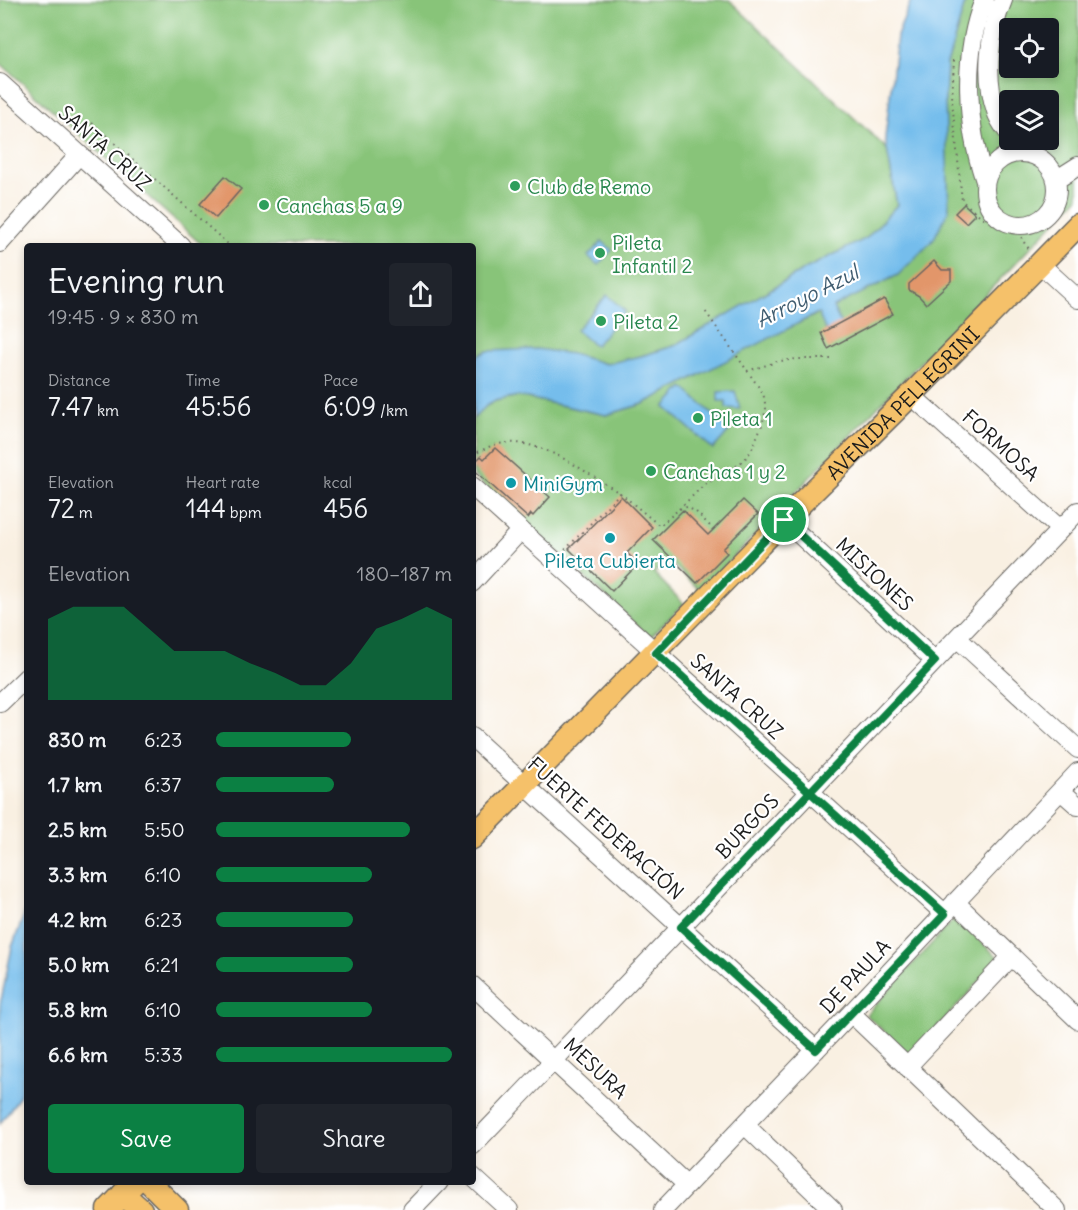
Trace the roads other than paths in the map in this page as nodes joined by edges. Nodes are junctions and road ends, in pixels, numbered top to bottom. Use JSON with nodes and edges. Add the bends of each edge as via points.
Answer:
{"nodes":[{"id":1,"x":984,"y":0,"type":"edge"},
{"id":2,"x":1003,"y":0,"type":"edge"},
{"id":3,"x":0,"y":83,"type":"edge"},
{"id":4,"x":999,"y":118,"type":"edge"},
{"id":5,"x":1021,"y":150,"type":"edge"},
{"id":6,"x":1026,"y":153,"type":"junction"},
{"id":7,"x":79,"y":155,"type":"junction"},
{"id":8,"x":1078,"y":166,"type":"edge"},
{"id":9,"x":985,"y":180,"type":"junction"},
{"id":10,"x":1056,"y":180,"type":"junction"},
{"id":11,"x":1078,"y":225,"type":"edge"},
{"id":12,"x":0,"y":243,"type":"edge"},
{"id":13,"x":178,"y":243,"type":"edge"},
{"id":14,"x":1041,"y":265,"type":"junction"},
{"id":15,"x":1078,"y":299,"type":"edge"},
{"id":16,"x":911,"y":395,"type":"junction"},
{"id":17,"x":476,"y":490,"type":"edge"},
{"id":18,"x":1077,"y":513,"type":"edge"},
{"id":19,"x":771,"y":528,"type":"junction"},
{"id":20,"x":1060,"y":529,"type":"junction"},
{"id":21,"x":521,"y":530,"type":"junction"},
{"id":22,"x":476,"y":579,"type":"edge"},
{"id":23,"x":957,"y":638,"type":"junction"},
{"id":24,"x":656,"y":653,"type":"junction"},
{"id":25,"x":935,"y":661,"type":"junction"},
{"id":26,"x":24,"y":680,"type":"edge"},
{"id":27,"x":0,"y":703,"type":"edge"},
{"id":28,"x":476,"y":741,"type":"edge"},
{"id":29,"x":1078,"y":748,"type":"edge"},
{"id":30,"x":1078,"y":772,"type":"edge"},
{"id":31,"x":525,"y":784,"type":"junction"},
{"id":32,"x":1061,"y":790,"type":"junction"},
{"id":33,"x":810,"y":792,"type":"junction"},
{"id":34,"x":1078,"y":806,"type":"edge"},
{"id":35,"x":476,"y":834,"type":"edge"},
{"id":36,"x":950,"y":908,"type":"junction"},
{"id":37,"x":681,"y":927,"type":"junction"},
{"id":38,"x":1012,"y":956,"type":"junction"},
{"id":39,"x":476,"y":989,"type":"edge"},
{"id":40,"x":851,"y":1013,"type":"junction"},
{"id":41,"x":1078,"y":1020,"type":"edge"},
{"id":42,"x":816,"y":1050,"type":"junction"},
{"id":43,"x":554,"y":1059,"type":"junction"},
{"id":44,"x":907,"y":1067,"type":"junction"},
{"id":45,"x":745,"y":1125,"type":"junction"},
{"id":46,"x":476,"y":1142,"type":"edge"},
{"id":47,"x":476,"y":1180,"type":"edge"},
{"id":48,"x":152,"y":1185,"type":"edge"},
{"id":49,"x":430,"y":1185,"type":"edge"},
{"id":50,"x":687,"y":1185,"type":"junction"},
{"id":51,"x":122,"y":1195,"type":"edge"},
{"id":52,"x":141,"y":1210,"type":"edge"},
{"id":53,"x":177,"y":1210,"type":"edge"},
{"id":54,"x":412,"y":1210,"type":"edge"},
{"id":55,"x":509,"y":1210,"type":"edge"},
{"id":56,"x":663,"y":1210,"type":"edge"},
{"id":57,"x":833,"y":1210,"type":"edge"},
{"id":58,"x":1057,"y":1210,"type":"edge"}],
"edges":[{"from":1,"to":9,"type":"street","via":[[972,44],[970,77],[973,128]]},
{"from":2,"to":4,"type":"street","via":[[991,43],[992,98]]},
{"from":3,"to":7,"type":"street","name":"SANTA CRUZ"},
{"from":5,"to":6,"type":"street"},
{"from":6,"to":9,"type":"street","via":[[1005,156],[989,170]]},
{"from":6,"to":10,"type":"street","via":[[1045,162]]},
{"from":7,"to":12,"type":"street"},
{"from":7,"to":13,"type":"street","name":"SANTA CRUZ"},
{"from":8,"to":10,"type":"street"},
{"from":9,"to":10,"type":"street","via":[[986,201],[991,210],[1005,222],[1029,225],[1047,215],[1056,199]]},
{"from":11,"to":14,"type":"main road","name":"AVENIDA PELLEGRINI"},
{"from":14,"to":15,"type":"street"},
{"from":14,"to":16,"type":"main road","name":"AVENIDA PELLEGRINI"},
{"from":16,"to":19,"type":"main road","name":"AVENIDA PELLEGRINI"},
{"from":16,"to":20,"type":"street","name":"FORMOSA"},
{"from":17,"to":21,"type":"street","name":"SANTA CRUZ"},
{"from":18,"to":20,"type":"street","name":"BURGOS"},
{"from":19,"to":24,"type":"main road","name":"AVENIDA PELLEGRINI"},
{"from":19,"to":25,"type":"street","name":"MISIONES"},
{"from":20,"to":23,"type":"street","name":"BURGOS"},
{"from":21,"to":22,"type":"street"},
{"from":21,"to":24,"type":"street","name":"SANTA CRUZ"},
{"from":23,"to":25,"type":"street","name":"BURGOS"},
{"from":23,"to":29,"type":"street"},
{"from":24,"to":31,"type":"main road","name":"AVENIDA PELLEGRINI"},
{"from":24,"to":33,"type":"street","name":"SANTA CRUZ"},
{"from":25,"to":33,"type":"street","name":"BURGOS"},
{"from":26,"to":27,"type":"street"},
{"from":28,"to":31,"type":"street","name":"FUERTE FEDERACIÓN"},
{"from":30,"to":32,"type":"street","name":"DE PAULA"},
{"from":31,"to":35,"type":"main road","name":"AVENIDA PELLEGRINI"},
{"from":31,"to":37,"type":"street","name":"FUERTE FEDERACIÓN"},
{"from":32,"to":34,"type":"street"},
{"from":32,"to":36,"type":"street","name":"DE PAULA"},
{"from":33,"to":36,"type":"street","name":"SANTA CRUZ"},
{"from":33,"to":37,"type":"street","name":"BURGOS"},
{"from":36,"to":38,"type":"street","name":"SANTA CRUZ"},
{"from":36,"to":40,"type":"street","name":"DE PAULA"},
{"from":37,"to":42,"type":"street","name":"FUERTE FEDERACIÓN"},
{"from":37,"to":43,"type":"street","name":"BURGOS"},
{"from":38,"to":41,"type":"street","name":"SANTA CRUZ"},
{"from":38,"to":44,"type":"street"},
{"from":39,"to":43,"type":"street","name":"MESURA"},
{"from":40,"to":42,"type":"street","name":"DE PAULA"},
{"from":40,"to":44,"type":"street"},
{"from":42,"to":45,"type":"street","name":"DE PAULA"},
{"from":43,"to":46,"type":"street","name":"BURGOS"},
{"from":43,"to":50,"type":"street","name":"MESURA"},
{"from":44,"to":58,"type":"street"},
{"from":45,"to":50,"type":"street","name":"DE PAULA"},
{"from":45,"to":57,"type":"street"},
{"from":47,"to":55,"type":"street"},
{"from":48,"to":53,"type":"main road"},
{"from":49,"to":54,"type":"street"},
{"from":50,"to":56,"type":"street","name":"DE PAULA"},
{"from":51,"to":52,"type":"main road"}]}
